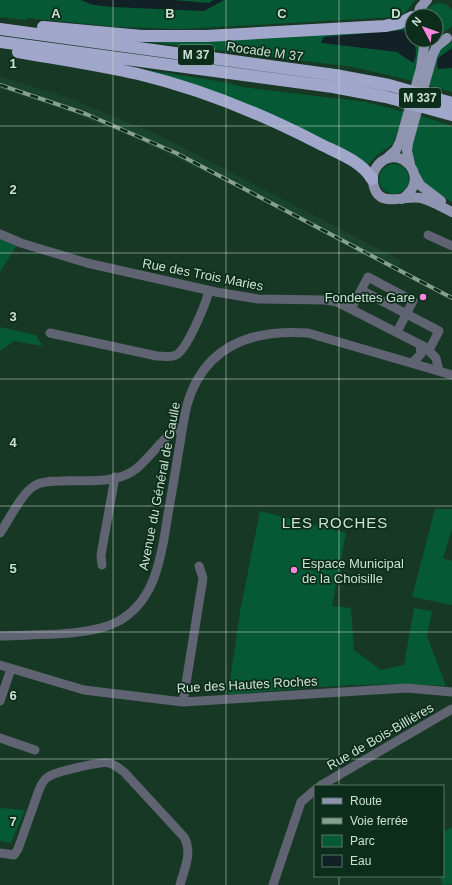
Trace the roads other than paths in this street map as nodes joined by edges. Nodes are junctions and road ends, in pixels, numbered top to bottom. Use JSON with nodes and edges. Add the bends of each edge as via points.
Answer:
{"nodes":[{"id":1,"x":404,"y":21,"type":"edge"},
{"id":2,"x":1,"y":29,"type":"edge"},
{"id":3,"x":450,"y":37,"type":"edge"},
{"id":4,"x":0,"y":42,"type":"edge"},
{"id":5,"x":424,"y":48,"type":"edge"},
{"id":6,"x":448,"y":101,"type":"edge"},
{"id":7,"x":447,"y":114,"type":"edge"},
{"id":8,"x":386,"y":159,"type":"junction"},
{"id":9,"x":410,"y":164,"type":"junction"},
{"id":10,"x":415,"y":176,"type":"junction"},
{"id":11,"x":372,"y":179,"type":"junction"},
{"id":12,"x":402,"y":199,"type":"junction"},
{"id":13,"x":452,"y":206,"type":"edge"},
{"id":14,"x":452,"y":212,"type":"edge"},
{"id":15,"x":0,"y":234,"type":"edge"},
{"id":16,"x":428,"y":235,"type":"dead end"},
{"id":17,"x":452,"y":246,"type":"edge"},
{"id":18,"x":361,"y":290,"type":"junction"},
{"id":19,"x":209,"y":291,"type":"junction"},
{"id":20,"x":351,"y":308,"type":"junction"},
{"id":21,"x":406,"y":314,"type":"junction"},
{"id":22,"x":396,"y":332,"type":"junction"},
{"id":23,"x":50,"y":333,"type":"dead end"},
{"id":24,"x":420,"y":345,"type":"junction"},
{"id":25,"x":429,"y":350,"type":"junction"},
{"id":26,"x":412,"y":363,"type":"junction"},
{"id":27,"x":439,"y":371,"type":"junction"},
{"id":28,"x":452,"y":375,"type":"edge"},
{"id":29,"x":183,"y":427,"type":"junction"},
{"id":30,"x":115,"y":477,"type":"junction"},
{"id":31,"x":0,"y":533,"type":"edge"},
{"id":32,"x":102,"y":565,"type":"dead end"},
{"id":33,"x":198,"y":566,"type":"dead end"},
{"id":34,"x":0,"y":636,"type":"edge"},
{"id":35,"x":0,"y":665,"type":"edge"},
{"id":36,"x":11,"y":668,"type":"junction"},
{"id":37,"x":452,"y":692,"type":"edge"},
{"id":38,"x":0,"y":701,"type":"edge"},
{"id":39,"x":183,"y":702,"type":"junction"},
{"id":40,"x":452,"y":709,"type":"edge"},
{"id":41,"x":0,"y":738,"type":"edge"},
{"id":42,"x":35,"y":750,"type":"dead end"},
{"id":43,"x":322,"y":785,"type":"edge"},
{"id":44,"x":314,"y":791,"type":"edge"},
{"id":45,"x":0,"y":853,"type":"edge"},
{"id":46,"x":180,"y":885,"type":"edge"},
{"id":47,"x":273,"y":885,"type":"edge"}],
"edges":[{"from":1,"to":2,"type":"highway","via":[[385,26],[206,36],[142,36],[16,25]]},
{"from":2,"to":6,"type":"highway","name":"Rocade M 37","number":"M 37","via":[[267,65],[389,85]]},
{"from":3,"to":9,"type":"main road","number":"M 337","via":[[437,46],[430,63],[408,143]]},
{"from":4,"to":7,"type":"highway","name":"Rocade M 37","number":"M 37","via":[[318,85],[386,97]]},
{"from":4,"to":11,"type":"highway","via":[[10,50],[138,74],[224,100],[352,160],[368,172]]},
{"from":5,"to":8,"type":"main road","number":"M 337","via":[[400,142]]},
{"from":8,"to":9,"type":"main road","via":[[398,158]]},
{"from":8,"to":11,"type":"main road","via":[[376,167]]},
{"from":9,"to":10,"type":"main road"},
{"from":10,"to":12,"type":"main road","via":[[413,189]]},
{"from":10,"to":13,"type":"main road","via":[[425,190]]},
{"from":11,"to":12,"type":"main road","via":[[382,197],[388,200]]},
{"from":12,"to":14,"type":"main road","via":[[424,199]]},
{"from":15,"to":19,"type":"street","name":"Rue des Trois Maries","via":[[87,263]]},
{"from":16,"to":17,"type":"street"},
{"from":18,"to":20,"type":"street"},
{"from":18,"to":21,"type":"street"},
{"from":18,"to":21,"type":"street","via":[[368,277],[413,301]]},
{"from":19,"to":20,"type":"street","name":"Rue des Trois Maries","via":[[258,299],[326,300]]},
{"from":19,"to":23,"type":"street","via":[[202,312],[187,341],[180,353],[175,356],[157,356]]},
{"from":20,"to":22,"type":"street","name":"Rue des Trois Maries"},
{"from":21,"to":22,"type":"street"},
{"from":21,"to":25,"type":"street","via":[[439,331]]},
{"from":22,"to":24,"type":"street","name":"Rue des Trois Maries"},
{"from":24,"to":25,"type":"street","name":"Rue des Trois Maries"},
{"from":24,"to":26,"type":"street","via":[[421,354]]},
{"from":25,"to":27,"type":"street","via":[[436,358]]},
{"from":26,"to":27,"type":"street","name":"Avenue du Général de Gaulle"},
{"from":26,"to":29,"type":"street","name":"Avenue du Général de Gaulle","via":[[308,333],[283,331],[260,334],[232,345],[206,368],[188,404]]},
{"from":27,"to":28,"type":"street","name":"Avenue du Général de Gaulle"},
{"from":29,"to":30,"type":"street","via":[[172,431],[134,471],[125,476]]},
{"from":29,"to":34,"type":"street","name":"Avenue du Général de Gaulle","via":[[160,558],[145,598],[123,618],[99,628]]},
{"from":30,"to":31,"type":"street","via":[[51,481],[35,485],[27,492]]},
{"from":30,"to":32,"type":"street","via":[[101,555]]},
{"from":33,"to":39,"type":"street","via":[[203,578]]},
{"from":35,"to":36,"type":"street","name":"Rue des Hautes Roches"},
{"from":36,"to":38,"type":"street"},
{"from":36,"to":39,"type":"street","name":"Rue des Hautes Roches","via":[[84,690]]},
{"from":37,"to":39,"type":"street","name":"Rue des Hautes Roches","via":[[407,688]]},
{"from":40,"to":43,"type":"street","name":"Rue de Bois-Billières"},
{"from":41,"to":42,"type":"street"},
{"from":44,"to":47,"type":"street","via":[[298,808]]},
{"from":45,"to":46,"type":"street","via":[[14,855],[18,849],[39,790],[48,776],[107,762],[125,773],[184,837],[189,853]]}]}
